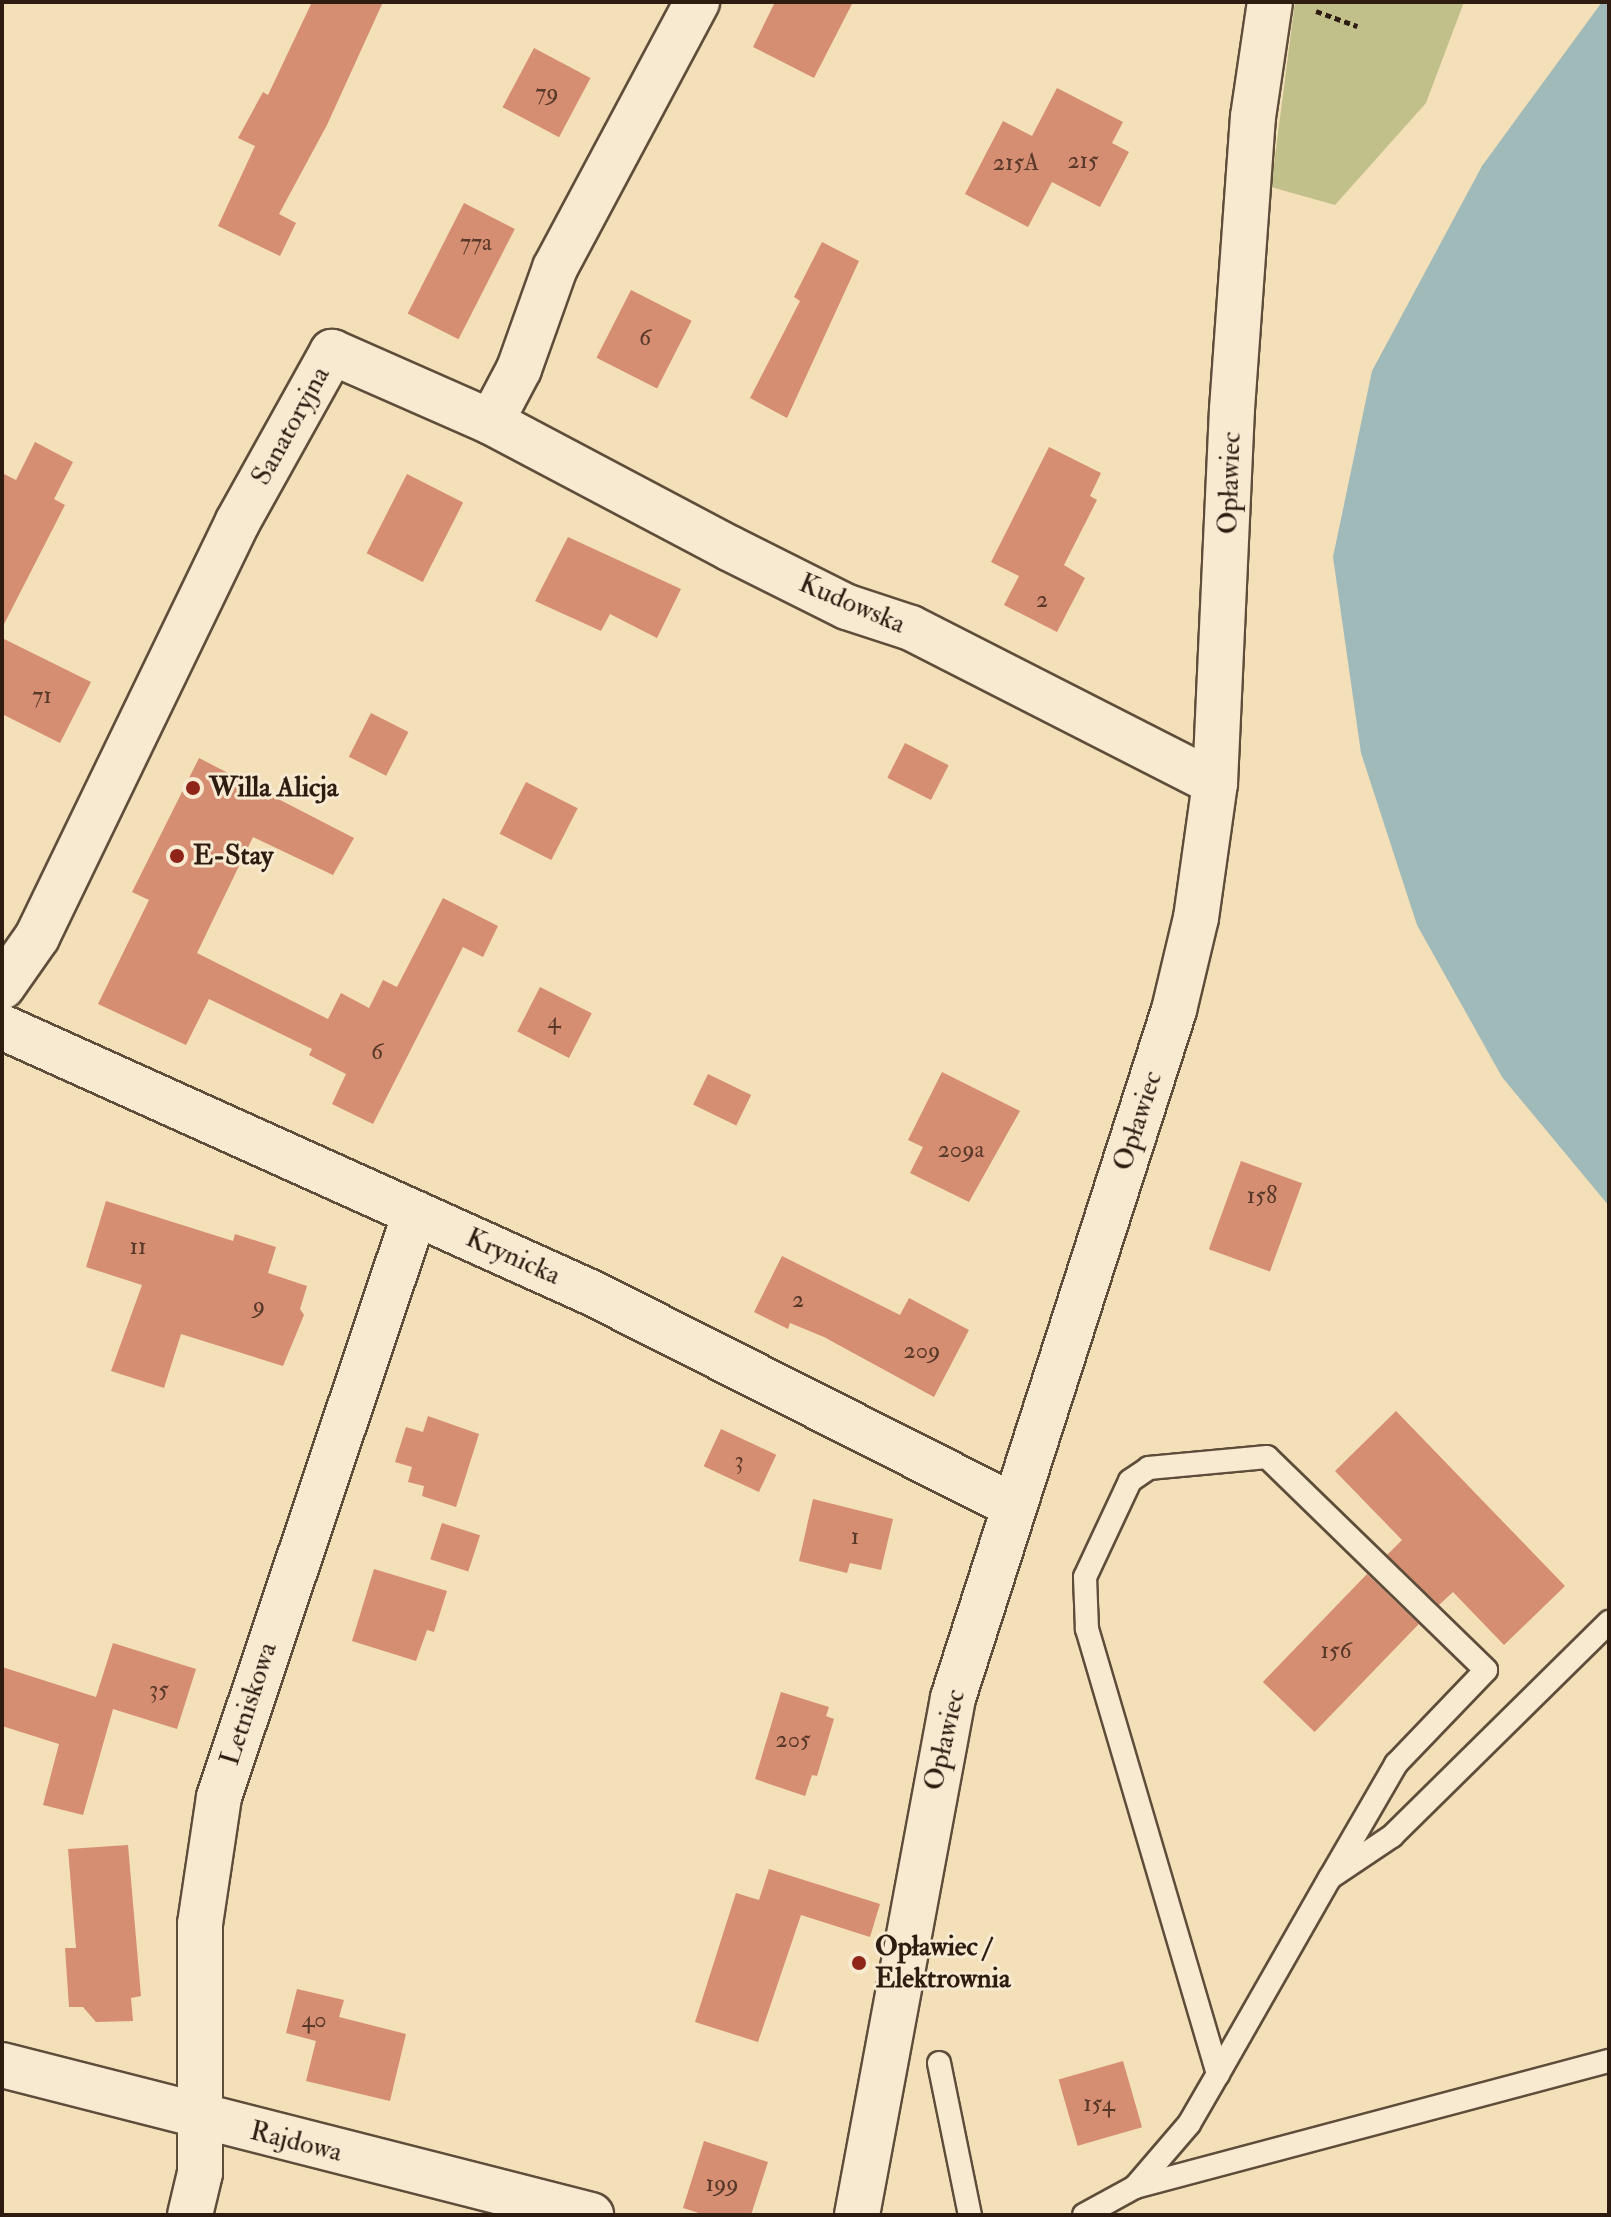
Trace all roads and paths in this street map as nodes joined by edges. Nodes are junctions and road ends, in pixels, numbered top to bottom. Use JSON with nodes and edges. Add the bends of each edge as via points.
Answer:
{"nodes":[{"id":1,"x":697,"y":2,"type":"edge"},
{"id":2,"x":1288,"y":4,"type":"edge"},
{"id":3,"x":1357,"y":26,"type":"dead end"},
{"id":4,"x":491,"y":422,"type":"junction"},
{"id":5,"x":1215,"y":783,"type":"junction"},
{"id":6,"x":2,"y":987,"type":"edge"},
{"id":7,"x":2,"y":1027,"type":"edge"},
{"id":8,"x":415,"y":1213,"type":"junction"},
{"id":9,"x":1014,"y":1506,"type":"junction"},
{"id":10,"x":1609,"y":1622,"type":"edge"},
{"id":11,"x":1330,"y":1878,"type":"junction"},
{"id":12,"x":1609,"y":2061,"type":"edge"},
{"id":13,"x":939,"y":2063,"type":"dead end"},
{"id":14,"x":2,"y":2065,"type":"edge"},
{"id":15,"x":1218,"y":2074,"type":"junction"},
{"id":16,"x":199,"y":2118,"type":"junction"},
{"id":17,"x":1135,"y":2187,"type":"junction"},
{"id":18,"x":190,"y":2215,"type":"edge"},
{"id":19,"x":591,"y":2215,"type":"edge"},
{"id":20,"x":857,"y":2215,"type":"edge"},
{"id":21,"x":970,"y":2215,"type":"edge"},
{"id":22,"x":1084,"y":2215,"type":"edge"}],
"edges":[{"from":1,"to":4,"type":"street","via":[[555,268],[519,369]]},
{"from":2,"to":3,"type":"path"},
{"from":2,"to":5,"type":"street","name":"Opławiec","via":[[1253,117]]},
{"from":4,"to":5,"type":"street","name":"Kudowska","via":[[847,607],[911,628]]},
{"from":4,"to":6,"type":"street","name":"Sanatoryjna","via":[[332,352],[237,523],[37,937]]},
{"from":5,"to":9,"type":"street","name":"Opławiec","via":[[1196,918],[1174,1010]]},
{"from":7,"to":8,"type":"street","name":"Krynicka"},
{"from":8,"to":9,"type":"street","name":"Krynicka","via":[[592,1293]]},
{"from":8,"to":16,"type":"street","name":"Letniskowa","via":[[219,1797],[200,1924]]},
{"from":9,"to":20,"type":"street","name":"Opławiec","via":[[940,1757]]},
{"from":10,"to":11,"type":"lane","via":[[1392,1836]]},
{"from":11,"to":15,"type":"lane"},
{"from":11,"to":15,"type":"lane","via":[[1396,1764],[1486,1670],[1267,1457],[1149,1468],[1130,1481],[1085,1577],[1087,1629]]},
{"from":12,"to":17,"type":"lane"},
{"from":13,"to":21,"type":"lane"},
{"from":14,"to":16,"type":"street","name":"Rajdowa"},
{"from":15,"to":17,"type":"lane","via":[[1189,2124]]},
{"from":16,"to":18,"type":"street","name":"Letniskowa","via":[[200,2173]]},
{"from":16,"to":19,"type":"street","name":"Rajdowa"},
{"from":17,"to":22,"type":"lane"}]}
